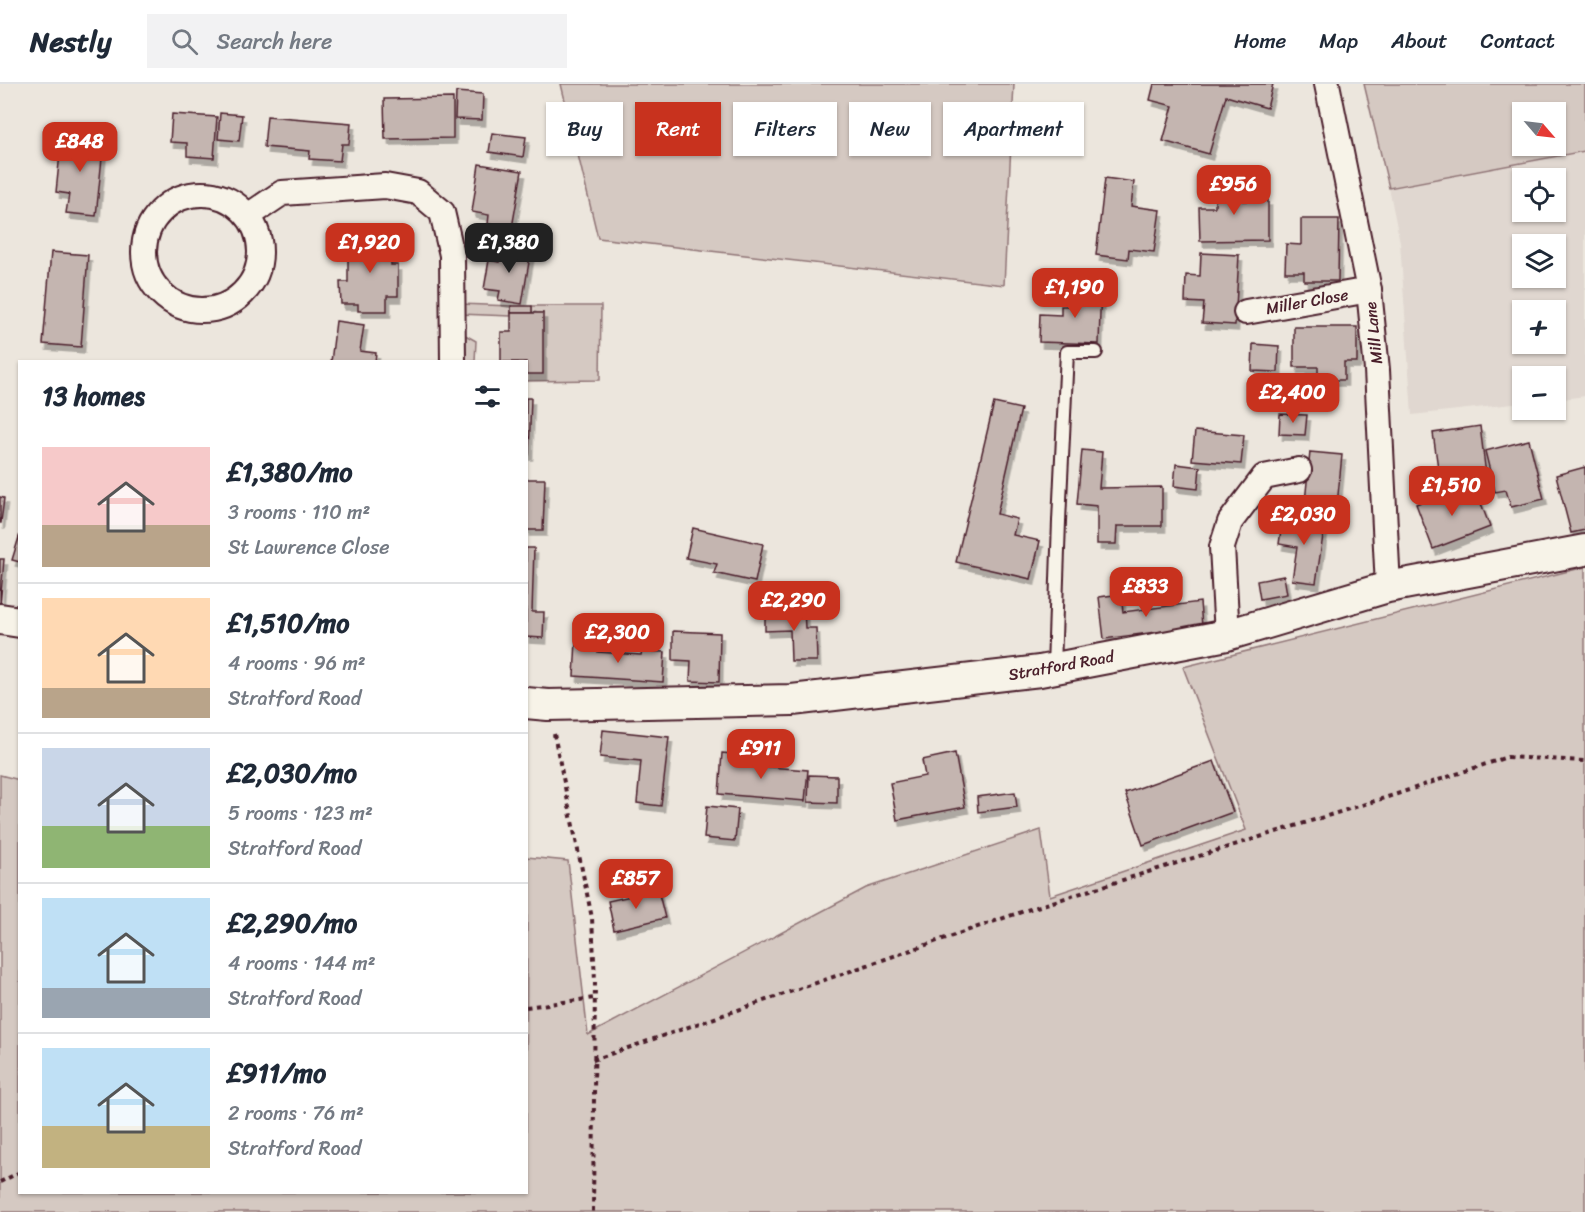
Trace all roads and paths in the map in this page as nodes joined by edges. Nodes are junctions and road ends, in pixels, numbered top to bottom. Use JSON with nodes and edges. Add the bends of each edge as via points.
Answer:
{"nodes":[{"id":1,"x":1327,"y":84,"type":"edge"},
{"id":2,"x":248,"y":216,"type":"junction"},
{"id":3,"x":1369,"y":290,"type":"junction"},
{"id":4,"x":1246,"y":312,"type":"dead end"},
{"id":5,"x":1096,"y":352,"type":"dead end"},
{"id":6,"x":453,"y":360,"type":"edge"},
{"id":7,"x":1299,"y":470,"type":"dead end"},
{"id":8,"x":1585,"y":550,"type":"edge"},
{"id":9,"x":1388,"y":587,"type":"junction"},
{"id":10,"x":0,"y":620,"type":"edge"},
{"id":11,"x":18,"y":621,"type":"edge"},
{"id":12,"x":1227,"y":635,"type":"junction"},
{"id":13,"x":1054,"y":668,"type":"junction"},
{"id":14,"x":537,"y":704,"type":"edge"},
{"id":15,"x":1585,"y":761,"type":"edge"},
{"id":16,"x":594,"y":998,"type":"junction"},
{"id":17,"x":528,"y":1006,"type":"edge"},
{"id":18,"x":593,"y":1060,"type":"junction"},
{"id":19,"x":18,"y":1173,"type":"edge"},
{"id":20,"x":0,"y":1182,"type":"edge"},
{"id":21,"x":593,"y":1212,"type":"edge"}],
"edges":[{"from":1,"to":3,"type":"street","name":"Mill Lane"},
{"from":2,"to":2,"type":"street","via":[[257,234],[260,255],[256,274],[237,298],[219,308],[196,310],[176,304],[151,280],[143,257],[146,237],[159,212],[176,200],[195,194],[215,195]]},
{"from":2,"to":6,"type":"street","via":[[282,193],[386,186],[418,192],[442,212],[452,255]]},
{"from":3,"to":4,"type":"street","name":"Miller Close"},
{"from":3,"to":9,"type":"street","name":"Mill Lane"},
{"from":5,"to":13,"type":"lane","via":[[1067,352]]},
{"from":7,"to":12,"type":"street","via":[[1264,477],[1230,522],[1222,547]]},
{"from":8,"to":9,"type":"street","name":"Stratford Road"},
{"from":9,"to":12,"type":"street","name":"Stratford Road"},
{"from":10,"to":11,"type":"street"},
{"from":12,"to":13,"type":"street","name":"Stratford Road"},
{"from":13,"to":14,"type":"street","name":"Stratford Road","via":[[792,700]]},
{"from":14,"to":16,"type":"path","via":[[592,918]]},
{"from":15,"to":18,"type":"path","via":[[1507,757],[1027,910]]},
{"from":16,"to":17,"type":"path"},
{"from":16,"to":18,"type":"path"},
{"from":18,"to":21,"type":"path"},
{"from":19,"to":20,"type":"path"}]}
